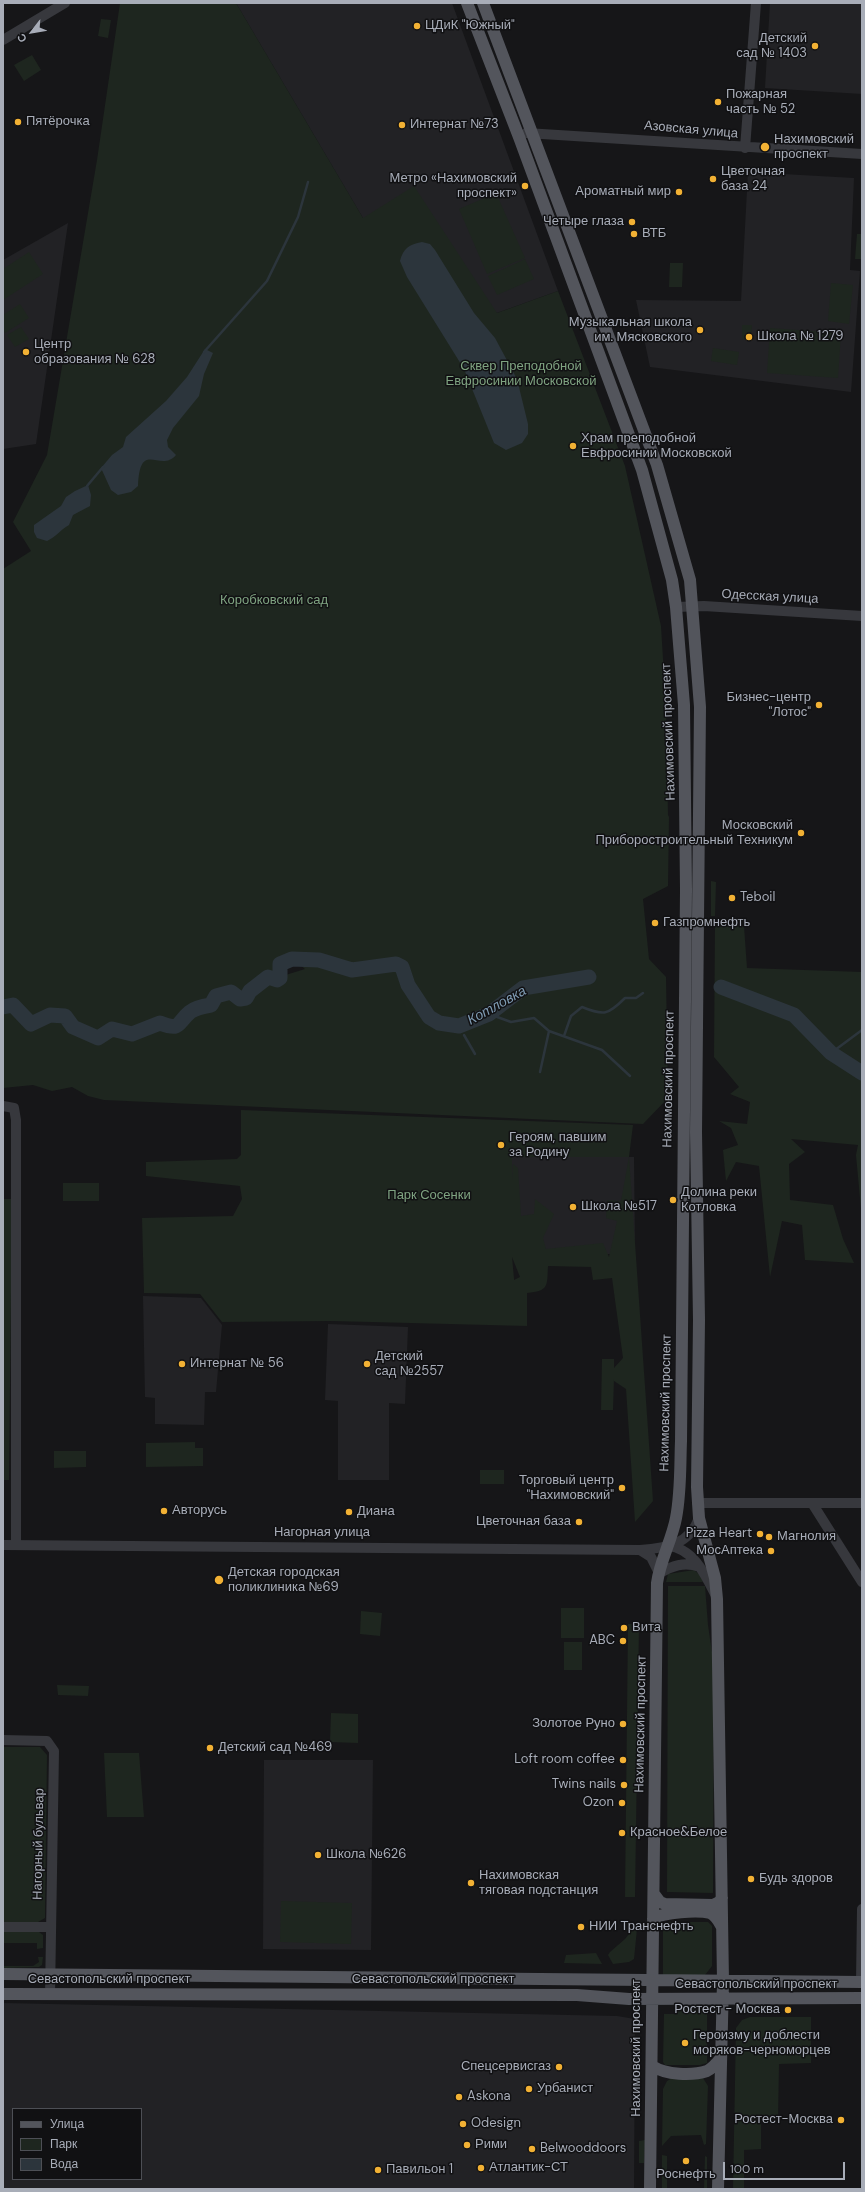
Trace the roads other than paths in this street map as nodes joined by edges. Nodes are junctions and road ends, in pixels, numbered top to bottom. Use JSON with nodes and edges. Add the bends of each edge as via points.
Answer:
{"nodes":[{"id":1,"x":65,"y":3,"type":"edge"},
{"id":2,"x":467,"y":3,"type":"edge"},
{"id":3,"x":483,"y":3,"type":"edge"},
{"id":4,"x":756,"y":3,"type":"edge"},
{"id":5,"x":3,"y":40,"type":"edge"},
{"id":6,"x":530,"y":132,"type":"junction"},
{"id":7,"x":518,"y":134,"type":"junction"},
{"id":8,"x":745,"y":148,"type":"junction"},
{"id":9,"x":862,"y":154,"type":"edge"},
{"id":10,"x":693,"y":606,"type":"junction"},
{"id":11,"x":676,"y":607,"type":"junction"},
{"id":12,"x":862,"y":616,"type":"edge"},
{"id":13,"x":3,"y":1106,"type":"edge"},
{"id":14,"x":698,"y":1503,"type":"junction"},
{"id":15,"x":812,"y":1503,"type":"junction"},
{"id":16,"x":862,"y":1503,"type":"edge"},
{"id":17,"x":677,"y":1512,"type":"junction"},
{"id":18,"x":699,"y":1518,"type":"junction"},
{"id":19,"x":3,"y":1545,"type":"edge"},
{"id":20,"x":16,"y":1545,"type":"junction"},
{"id":21,"x":668,"y":1546,"type":"junction"},
{"id":22,"x":640,"y":1550,"type":"junction"},
{"id":23,"x":700,"y":1567,"type":"junction"},
{"id":24,"x":658,"y":1573,"type":"junction"},
{"id":25,"x":862,"y":1582,"type":"edge"},
{"id":26,"x":717,"y":1599,"type":"junction"},
{"id":27,"x":3,"y":1740,"type":"edge"},
{"id":28,"x":654,"y":1894,"type":"junction"},
{"id":29,"x":722,"y":1898,"type":"junction"},
{"id":30,"x":862,"y":1909,"type":"edge"},
{"id":31,"x":653,"y":1919,"type":"junction"},
{"id":32,"x":3,"y":1927,"type":"edge"},
{"id":33,"x":51,"y":1927,"type":"junction"},
{"id":34,"x":722,"y":1927,"type":"junction"},
{"id":35,"x":3,"y":1974,"type":"edge"},
{"id":36,"x":50,"y":1974,"type":"junction"},
{"id":37,"x":651,"y":1981,"type":"junction"},
{"id":38,"x":723,"y":1981,"type":"junction"},
{"id":39,"x":862,"y":1982,"type":"edge"},
{"id":40,"x":3,"y":1994,"type":"edge"},
{"id":41,"x":50,"y":1994,"type":"junction"},
{"id":42,"x":723,"y":1998,"type":"junction"},
{"id":43,"x":862,"y":1998,"type":"edge"},
{"id":44,"x":651,"y":2000,"type":"junction"},
{"id":45,"x":721,"y":2058,"type":"junction"},
{"id":46,"x":652,"y":2066,"type":"junction"},
{"id":47,"x":650,"y":2189,"type":"edge"},
{"id":48,"x":718,"y":2189,"type":"edge"}],
"edges":[{"from":1,"to":5,"type":"street"},
{"from":2,"to":7,"type":"main road","name":"Нахимовский проспект"},
{"from":3,"to":6,"type":"main road"},
{"from":4,"to":8,"type":"street"},
{"from":6,"to":7,"type":"street","name":"Азовская улица"},
{"from":6,"to":8,"type":"street","name":"Азовская улица"},
{"from":6,"to":10,"type":"main road","via":[[657,465],[690,580]]},
{"from":7,"to":11,"type":"main road","name":"Нахимовский проспект","via":[[642,470],[672,580]]},
{"from":8,"to":9,"type":"street","name":"Азовская улица"},
{"from":10,"to":11,"type":"street","name":"Одесская улица"},
{"from":10,"to":12,"type":"street","name":"Одесская улица"},
{"from":10,"to":14,"type":"main road","via":[[700,707],[696,1132]]},
{"from":11,"to":17,"type":"main road","name":"Нахимовский проспект","via":[[684,705],[686,883],[680,1448]]},
{"from":13,"to":20,"type":"street","via":[[14,1108],[16,1120]]},
{"from":14,"to":15,"type":"street"},
{"from":14,"to":18,"type":"main road"},
{"from":15,"to":16,"type":"street"},
{"from":15,"to":25,"type":"street"},
{"from":17,"to":21,"type":"main road","name":"Нахимовский проспект"},
{"from":17,"to":22,"type":"street","via":[[672,1518],[665,1542]]},
{"from":18,"to":21,"type":"street","name":"Нагорная улица","via":[[689,1535]]},
{"from":18,"to":26,"type":"main road","via":[[715,1578]]},
{"from":19,"to":20,"type":"street","name":"Нагорная улица"},
{"from":20,"to":22,"type":"street","name":"Нагорная улица"},
{"from":21,"to":22,"type":"street","name":"Нагорная улица"},
{"from":21,"to":23,"type":"street","name":"Нагорная улица","via":[[686,1552]]},
{"from":21,"to":24,"type":"main road","name":"Нахимовский проспект"},
{"from":22,"to":24,"type":"street","via":[[651,1557]]},
{"from":23,"to":24,"type":"street","via":[[679,1564]]},
{"from":23,"to":26,"type":"street"},
{"from":24,"to":28,"type":"main road","name":"Нахимовский проспект"},
{"from":26,"to":29,"type":"main road"},
{"from":27,"to":33,"type":"street","name":"Нагорный бульвар","via":[[47,1741],[54,1751]]},
{"from":28,"to":29,"type":"main road","via":[[665,1904],[713,1905]]},
{"from":28,"to":31,"type":"main road","name":"Нахимовский проспект"},
{"from":29,"to":34,"type":"main road"},
{"from":30,"to":39,"type":"street"},
{"from":31,"to":34,"type":"main road","via":[[660,1914],[669,1913],[711,1913]]},
{"from":31,"to":37,"type":"main road","name":"Нахимовский проспект"},
{"from":32,"to":33,"type":"street"},
{"from":33,"to":36,"type":"street","name":"Нагорный бульвар"},
{"from":34,"to":38,"type":"main road"},
{"from":35,"to":36,"type":"main road","name":"Севастопольский проспект"},
{"from":36,"to":37,"type":"main road","name":"Севастопольский проспект"},
{"from":36,"to":41,"type":"street","name":"Нагорный бульвар"},
{"from":37,"to":38,"type":"main road","name":"Севастопольский проспект"},
{"from":37,"to":44,"type":"main road","name":"Нахимовский проспект"},
{"from":38,"to":39,"type":"main road","name":"Севастопольский проспект"},
{"from":38,"to":42,"type":"main road"},
{"from":40,"to":41,"type":"main road","name":"Севастопольский проспект"},
{"from":41,"to":44,"type":"main road","name":"Севастопольский проспект","via":[[578,1995]]},
{"from":42,"to":43,"type":"main road","name":"Севастопольский проспект"},
{"from":42,"to":44,"type":"main road","name":"Севастопольский проспект"},
{"from":42,"to":45,"type":"main road"},
{"from":44,"to":46,"type":"main road","name":"Нахимовский проспект"},
{"from":45,"to":46,"type":"main road","via":[[708,2070],[699,2073],[667,2073]]},
{"from":45,"to":48,"type":"main road"},
{"from":46,"to":47,"type":"main road","name":"Нахимовский проспект"}]}
